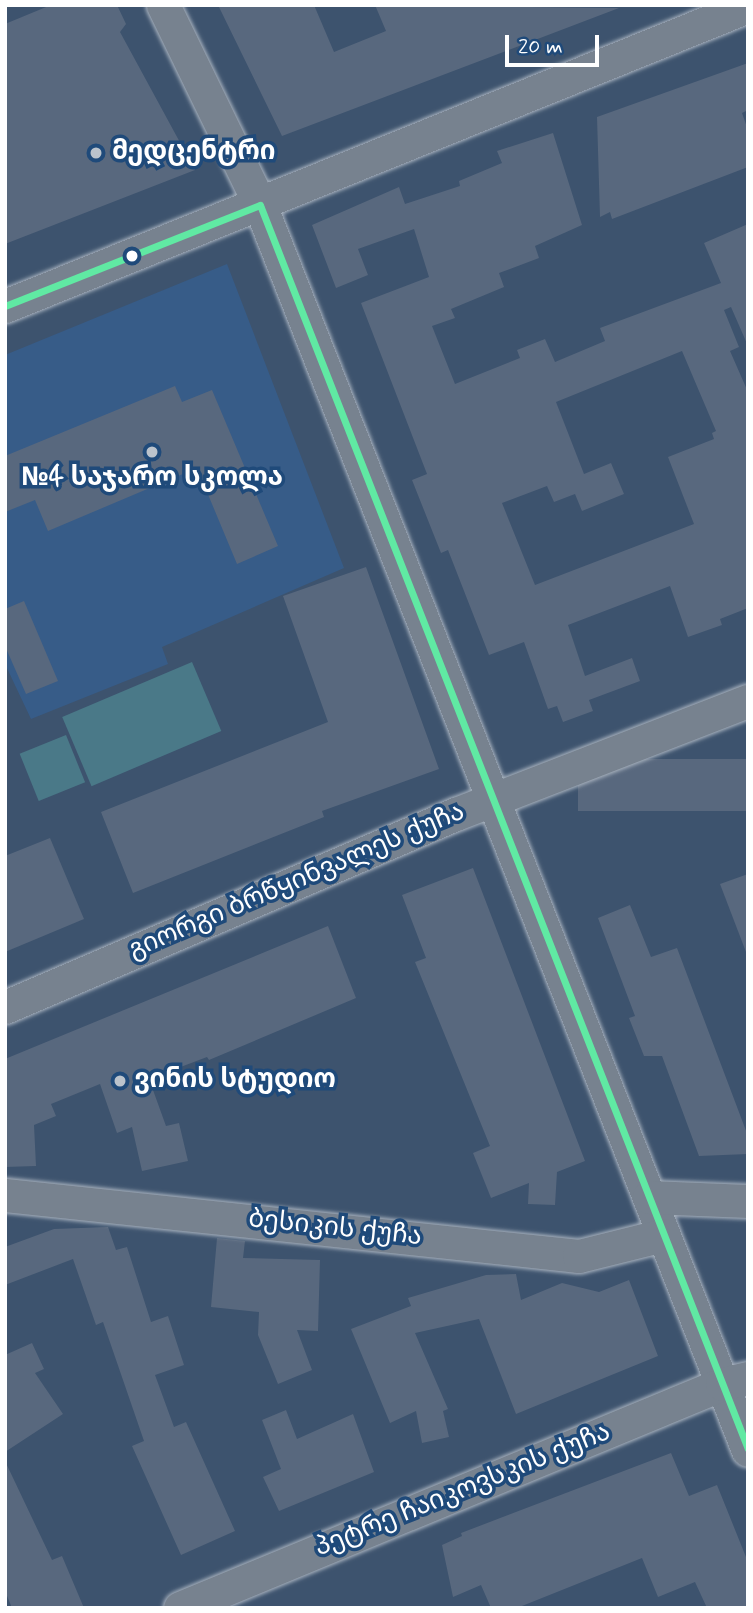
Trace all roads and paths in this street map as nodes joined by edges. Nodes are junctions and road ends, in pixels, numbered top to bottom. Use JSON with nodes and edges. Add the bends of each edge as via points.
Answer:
{"nodes":[{"id":1,"x":163,"y":5,"type":"edge"},
{"id":2,"x":748,"y":6,"type":"edge"},
{"id":3,"x":260,"y":205,"type":"junction"},
{"id":4,"x":5,"y":306,"type":"edge"},
{"id":5,"x":748,"y":701,"type":"edge"},
{"id":6,"x":495,"y":799,"type":"junction"},
{"id":7,"x":5,"y":1007,"type":"edge"},
{"id":8,"x":5,"y":1195,"type":"edge"},
{"id":9,"x":649,"y":1196,"type":"junction"},
{"id":10,"x":748,"y":1201,"type":"edge"},
{"id":11,"x":663,"y":1235,"type":"junction"},
{"id":12,"x":735,"y":1381,"type":"edge"},
{"id":13,"x":748,"y":1450,"type":"edge"},
{"id":14,"x":180,"y":1608,"type":"edge"}],
"edges":[{"from":1,"to":3,"type":"street"},
{"from":2,"to":3,"type":"street"},
{"from":3,"to":4,"type":"street"},
{"from":3,"to":6,"type":"street"},
{"from":5,"to":6,"type":"street","name":"გიორგი ბრწყინვალეს ქუჩა"},
{"from":6,"to":7,"type":"street","name":"გიორგი ბრწყინვალეს ქუჩა"},
{"from":6,"to":9,"type":"street"},
{"from":8,"to":11,"type":"street","name":"ბესიკის ქუჩა","via":[[579,1256]]},
{"from":9,"to":10,"type":"street"},
{"from":9,"to":11,"type":"street"},
{"from":11,"to":12,"type":"street"},
{"from":12,"to":13,"type":"street"},
{"from":12,"to":14,"type":"street","name":"პეტრე ჩაიკოვსკის ქუჩა"}]}
